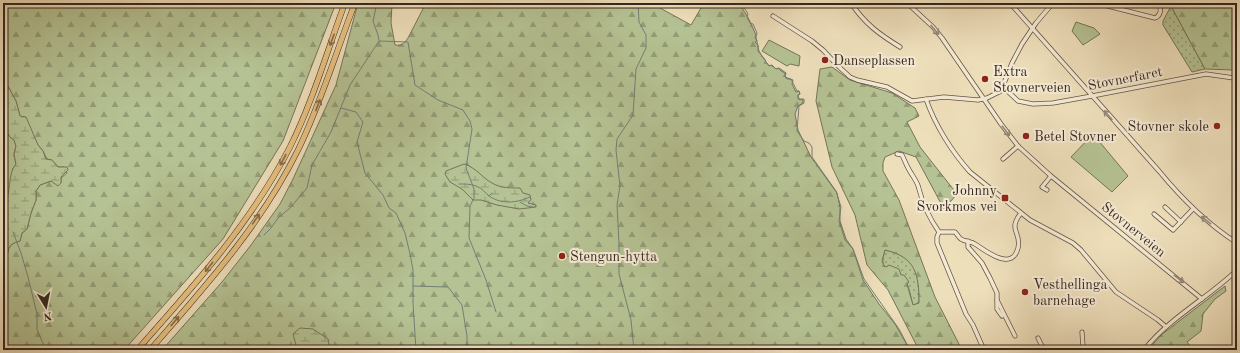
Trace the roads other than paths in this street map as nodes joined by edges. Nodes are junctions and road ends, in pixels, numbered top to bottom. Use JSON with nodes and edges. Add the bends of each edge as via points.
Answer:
{"nodes":[{"id":1,"x":345,"y":3,"type":"edge"},
{"id":2,"x":354,"y":3,"type":"edge"},
{"id":3,"x":851,"y":3,"type":"edge"},
{"id":4,"x":908,"y":3,"type":"edge"},
{"id":5,"x":1010,"y":3,"type":"edge"},
{"id":6,"x":1053,"y":3,"type":"edge"},
{"id":7,"x":1096,"y":3,"type":"edge"},
{"id":8,"x":1149,"y":3,"type":"edge"},
{"id":9,"x":773,"y":16,"type":"dead end"},
{"id":10,"x":1032,"y":28,"type":"junction"},
{"id":11,"x":900,"y":47,"type":"dead end"},
{"id":12,"x":1234,"y":78,"type":"dead end"},
{"id":13,"x":1003,"y":87,"type":"junction"},
{"id":14,"x":1092,"y":96,"type":"junction"},
{"id":15,"x":926,"y":99,"type":"junction"},
{"id":16,"x":984,"y":99,"type":"junction"},
{"id":17,"x":1018,"y":146,"type":"junction"},
{"id":18,"x":897,"y":154,"type":"dead end"},
{"id":19,"x":1003,"y":159,"type":"dead end"},
{"id":20,"x":1051,"y":176,"type":"junction"},
{"id":21,"x":1047,"y":190,"type":"dead end"},
{"id":22,"x":1165,"y":207,"type":"dead end"},
{"id":23,"x":1193,"y":209,"type":"junction"},
{"id":24,"x":1021,"y":213,"type":"junction"},
{"id":25,"x":1154,"y":214,"type":"dead end"},
{"id":26,"x":1181,"y":222,"type":"junction"},
{"id":27,"x":939,"y":232,"type":"junction"},
{"id":28,"x":968,"y":241,"type":"junction"},
{"id":29,"x":1237,"y":243,"type":"edge"},
{"id":30,"x":1237,"y":270,"type":"edge"},
{"id":31,"x":1202,"y":299,"type":"junction"},
{"id":32,"x":997,"y":300,"type":"junction"},
{"id":33,"x":1002,"y":316,"type":"dead end"},
{"id":34,"x":1166,"y":327,"type":"junction"},
{"id":35,"x":1082,"y":332,"type":"dead end"},
{"id":36,"x":1015,"y":336,"type":"dead end"},
{"id":37,"x":1038,"y":338,"type":"dead end"},
{"id":38,"x":137,"y":350,"type":"edge"},
{"id":39,"x":150,"y":350,"type":"edge"},
{"id":40,"x":984,"y":350,"type":"edge"},
{"id":41,"x":1044,"y":350,"type":"edge"},
{"id":42,"x":1085,"y":350,"type":"edge"},
{"id":43,"x":1144,"y":350,"type":"edge"}],
"edges":[{"from":1,"to":38,"type":"highway","one_way":true,"via":[[304,116],[273,177],[229,241]]},
{"from":39,"to":2,"type":"highway","one_way":true,"via":[[232,252],[280,183],[312,119]]},
{"from":3,"to":11,"type":"street","via":[[875,31]]},
{"from":4,"to":16,"type":"street","name":"Stovnerveien","one_way":true,"via":[[942,38]]},
{"from":5,"to":10,"type":"street"},
{"from":6,"to":10,"type":"street"},
{"from":7,"to":8,"type":"street","via":[[1155,18],[1159,15],[1159,5]]},
{"from":9,"to":15,"type":"street","via":[[812,41],[850,77],[887,87],[912,101]]},
{"from":10,"to":13,"type":"street","via":[[1015,57]]},
{"from":10,"to":14,"type":"street"},
{"from":12,"to":14,"type":"street","name":"Stovnerfaret","via":[[1206,74]]},
{"from":13,"to":14,"type":"street","name":"Stovnerfaret","via":[[1015,99],[1028,104],[1053,103]]},
{"from":13,"to":16,"type":"street"},
{"from":23,"to":14,"type":"street","one_way":true},
{"from":15,"to":16,"type":"street"},
{"from":15,"to":24,"type":"street","via":[[941,132],[966,168]]},
{"from":16,"to":17,"type":"street","name":"Stovnerveien","one_way":true},
{"from":17,"to":19,"type":"street"},
{"from":17,"to":20,"type":"street","name":"Stovnerveien"},
{"from":18,"to":27,"type":"street","via":[[902,155],[914,177],[930,218]]},
{"from":20,"to":21,"type":"street","via":[[1042,187]]},
{"from":20,"to":31,"type":"street","name":"Stovnerveien","one_way":true},
{"from":22,"to":26,"type":"street"},
{"from":23,"to":26,"type":"street"},
{"from":29,"to":23,"type":"street","one_way":true},
{"from":24,"to":28,"type":"street","via":[[1014,225],[1018,248],[1011,257],[996,257]]},
{"from":24,"to":34,"type":"street","via":[[1073,243],[1116,292]]},
{"from":25,"to":26,"type":"street","via":[[1173,230]]},
{"from":27,"to":28,"type":"street","via":[[955,232],[960,239]]},
{"from":27,"to":40,"type":"street","via":[[937,243],[966,314]]},
{"from":28,"to":32,"type":"street","via":[[968,247],[982,263],[990,278],[997,293]]},
{"from":30,"to":31,"type":"street"},
{"from":31,"to":34,"type":"street"},
{"from":32,"to":33,"type":"street","via":[[997,307]]},
{"from":32,"to":36,"type":"street"},
{"from":34,"to":43,"type":"street"},
{"from":35,"to":42,"type":"street"},
{"from":37,"to":41,"type":"street"}]}
